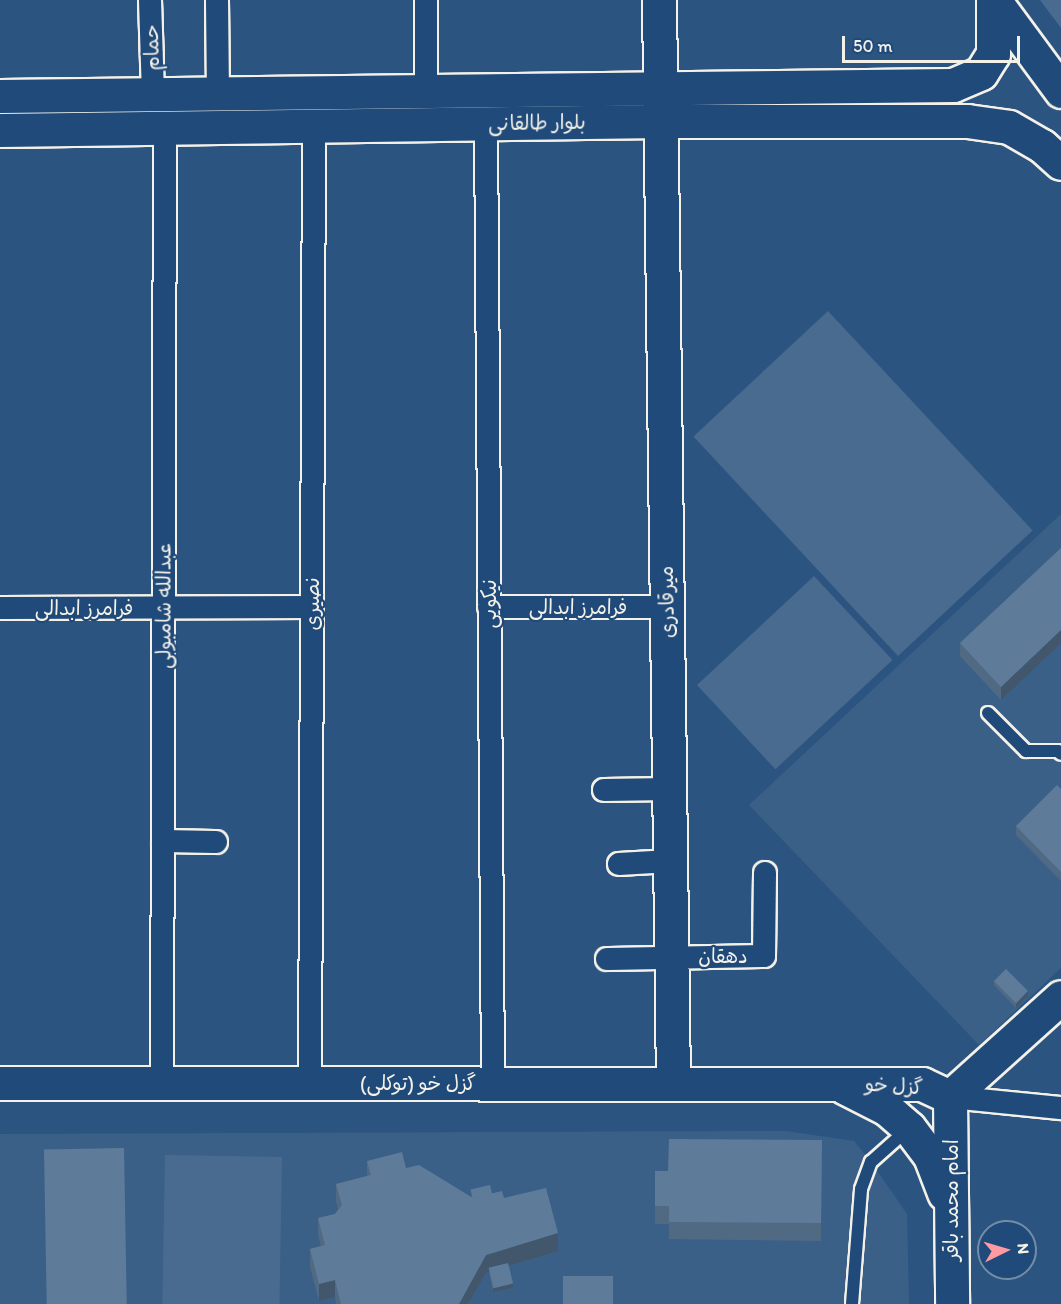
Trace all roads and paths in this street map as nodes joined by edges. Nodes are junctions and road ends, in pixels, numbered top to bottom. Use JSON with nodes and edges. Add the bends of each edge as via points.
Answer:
{"nodes":[{"id":1,"x":150,"y":0,"type":"edge"},
{"id":2,"x":217,"y":0,"type":"edge"},
{"id":3,"x":426,"y":0,"type":"edge"},
{"id":4,"x":659,"y":0,"type":"edge"},
{"id":5,"x":993,"y":0,"type":"edge"},
{"id":6,"x":1061,"y":91,"type":"edge"},
{"id":7,"x":426,"y":93,"type":"junction"},
{"id":8,"x":0,"y":96,"type":"edge"},
{"id":9,"x":218,"y":96,"type":"junction"},
{"id":10,"x":153,"y":97,"type":"junction"},
{"id":11,"x":660,"y":105,"type":"junction"},
{"id":12,"x":486,"y":124,"type":"junction"},
{"id":13,"x":314,"y":125,"type":"junction"},
{"id":14,"x":165,"y":129,"type":"junction"},
{"id":15,"x":0,"y":130,"type":"edge"},
{"id":16,"x":1061,"y":164,"type":"edge"},
{"id":17,"x":489,"y":607,"type":"junction"},
{"id":18,"x":667,"y":607,"type":"junction"},
{"id":19,"x":0,"y":608,"type":"edge"},
{"id":20,"x":164,"y":608,"type":"junction"},
{"id":21,"x":312,"y":608,"type":"junction"},
{"id":22,"x":988,"y":713,"type":"dead end"},
{"id":23,"x":1060,"y":751,"type":"edge"},
{"id":24,"x":669,"y":789,"type":"junction"},
{"id":25,"x":604,"y":790,"type":"dead end"},
{"id":26,"x":163,"y":841,"type":"junction"},
{"id":27,"x":216,"y":842,"type":"dead end"},
{"id":28,"x":670,"y":861,"type":"junction"},
{"id":29,"x":619,"y":864,"type":"dead end"},
{"id":30,"x":765,"y":873,"type":"dead end"},
{"id":31,"x":671,"y":956,"type":"junction"},
{"id":32,"x":607,"y":959,"type":"dead end"},
{"id":33,"x":1061,"y":998,"type":"edge"},
{"id":34,"x":0,"y":1083,"type":"edge"},
{"id":35,"x":162,"y":1083,"type":"junction"},
{"id":36,"x":310,"y":1083,"type":"junction"},
{"id":37,"x":493,"y":1083,"type":"junction"},
{"id":38,"x":673,"y":1083,"type":"junction"},
{"id":39,"x":837,"y":1083,"type":"junction"},
{"id":40,"x":950,"y":1096,"type":"junction"},
{"id":41,"x":1061,"y":1108,"type":"edge"},
{"id":42,"x":909,"y":1128,"type":"junction"},
{"id":43,"x":951,"y":1215,"type":"junction"},
{"id":44,"x":852,"y":1304,"type":"edge"},
{"id":45,"x":952,"y":1304,"type":"edge"}],
"edges":[{"from":1,"to":10,"type":"street","name":"حمام"},
{"from":2,"to":9,"type":"street"},
{"from":3,"to":7,"type":"street"},
{"from":4,"to":11,"type":"street","name":"میرقادری"},
{"from":5,"to":6,"type":"street"},
{"from":5,"to":11,"type":"street","name":"بلوار طالقانی","via":[[993,54],[981,73],[963,83]]},
{"from":7,"to":9,"type":"street","name":"بلوار طالقانی"},
{"from":7,"to":11,"type":"street","name":"بلوار طالقانی"},
{"from":8,"to":10,"type":"street","name":"بلوار طالقانی"},
{"from":9,"to":10,"type":"street","name":"بلوار طالقانی"},
{"from":11,"to":12,"type":"street","name":"بلوار طالقانی"},
{"from":11,"to":16,"type":"street","name":"بلوار طالقانی","via":[[990,123],[1026,135]]},
{"from":11,"to":18,"type":"street","name":"میرقادری"},
{"from":12,"to":13,"type":"street","name":"بلوار طالقانی"},
{"from":12,"to":17,"type":"street","name":"نیکویی"},
{"from":13,"to":14,"type":"street","name":"بلوار طالقانی"},
{"from":13,"to":21,"type":"street","name":"نصیری"},
{"from":14,"to":15,"type":"street","name":"بلوار طالقانی"},
{"from":14,"to":20,"type":"street","name":"عبدالله شامبولی"},
{"from":17,"to":18,"type":"street","name":"فرامرز ابدالی"},
{"from":17,"to":37,"type":"street","name":"نیکویی"},
{"from":18,"to":24,"type":"street","name":"میرقادری"},
{"from":19,"to":20,"type":"street","name":"فرامرز ابدالی"},
{"from":20,"to":21,"type":"street","name":"فرامرز ابدالی"},
{"from":20,"to":26,"type":"street","name":"عبدالله شامبولی"},
{"from":21,"to":36,"type":"street","name":"نصیری"},
{"from":22,"to":23,"type":"lane","via":[[1026,751]]},
{"from":24,"to":25,"type":"street"},
{"from":24,"to":28,"type":"street","name":"میرقادری"},
{"from":26,"to":27,"type":"street"},
{"from":26,"to":35,"type":"street","name":"عبدالله شامبولی"},
{"from":28,"to":29,"type":"street"},
{"from":28,"to":31,"type":"street","name":"میرقادری"},
{"from":30,"to":31,"type":"street","name":"دهقان","via":[[764,956]]},
{"from":31,"to":32,"type":"street"},
{"from":31,"to":38,"type":"street","name":"میرقادری"},
{"from":33,"to":40,"type":"street"},
{"from":34,"to":35,"type":"street","name":"گزل خو (توکلی)"},
{"from":35,"to":36,"type":"street","name":"گزل خو (توکلی)"},
{"from":36,"to":37,"type":"street","name":"گزل خو (توکلی)"},
{"from":37,"to":38,"type":"street","name":"گزل خو (توکلی)"},
{"from":38,"to":39,"type":"street","name":"گزل خو (توکلی)"},
{"from":39,"to":40,"type":"street","name":"گزل خو","via":[[922,1084]]},
{"from":39,"to":42,"type":"street","via":[[887,1109]]},
{"from":40,"to":41,"type":"street"},
{"from":40,"to":43,"type":"street","name":"امام محمد باقر"},
{"from":42,"to":43,"type":"street","via":[[930,1156]]},
{"from":42,"to":44,"type":"lane","via":[[871,1162],[861,1189]]},
{"from":43,"to":45,"type":"street","name":"امام محمد باقر"}]}
